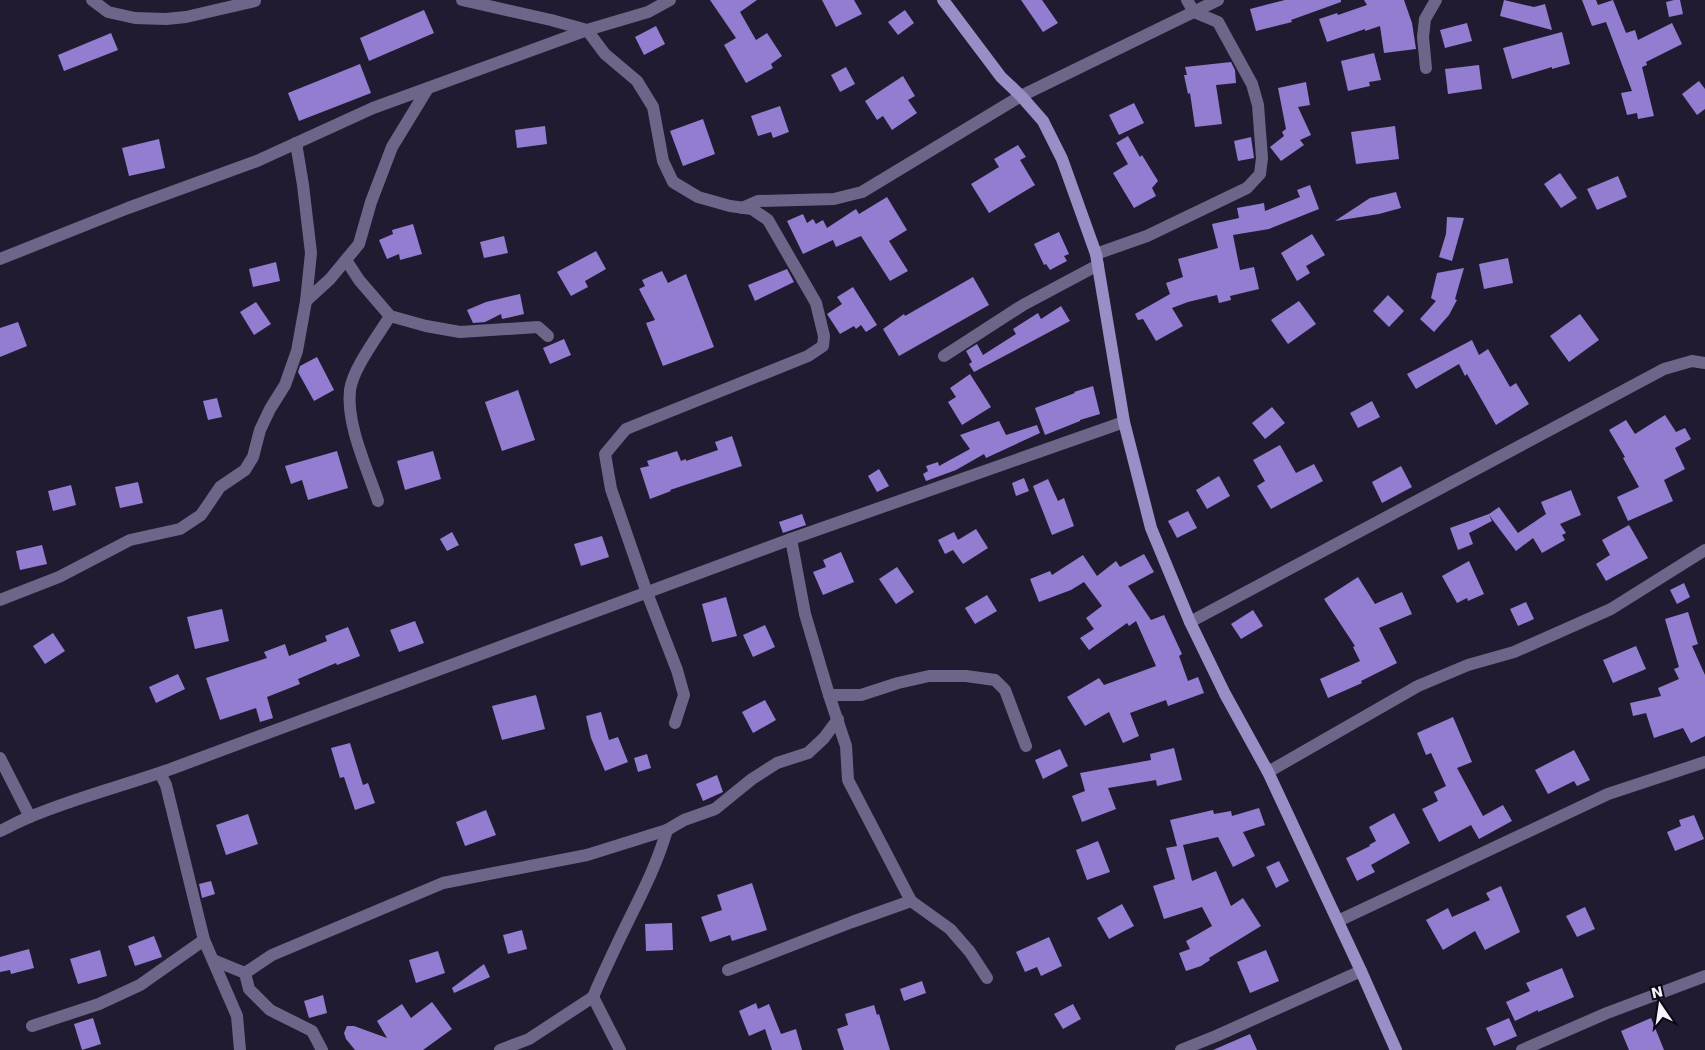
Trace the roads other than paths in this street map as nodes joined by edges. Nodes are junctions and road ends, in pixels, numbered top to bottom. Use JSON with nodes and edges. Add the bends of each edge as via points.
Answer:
{"nodes":[{"id":1,"x":92,"y":0,"type":"edge"},
{"id":2,"x":258,"y":0,"type":"edge"},
{"id":3,"x":462,"y":0,"type":"edge"},
{"id":4,"x":670,"y":0,"type":"edge"},
{"id":5,"x":943,"y":0,"type":"edge"},
{"id":6,"x":1187,"y":0,"type":"edge"},
{"id":7,"x":1218,"y":0,"type":"edge"},
{"id":8,"x":1436,"y":0,"type":"edge"},
{"id":9,"x":1194,"y":12,"type":"junction"},
{"id":10,"x":588,"y":30,"type":"junction"},
{"id":11,"x":1426,"y":68,"type":"dead end"},
{"id":12,"x":428,"y":88,"type":"junction"},
{"id":13,"x":1021,"y":96,"type":"junction"},
{"id":14,"x":296,"y":143,"type":"junction"},
{"id":15,"x":742,"y":208,"type":"junction"},
{"id":16,"x":0,"y":259,"type":"edge"},
{"id":17,"x":1097,"y":259,"type":"junction"},
{"id":18,"x":346,"y":260,"type":"junction"},
{"id":19,"x":306,"y":302,"type":"junction"},
{"id":20,"x":390,"y":316,"type":"junction"},
{"id":21,"x":548,"y":336,"type":"dead end"},
{"id":22,"x":944,"y":356,"type":"dead end"},
{"id":23,"x":1705,"y":363,"type":"edge"},
{"id":24,"x":1124,"y":422,"type":"junction"},
{"id":25,"x":378,"y":500,"type":"dead end"},
{"id":26,"x":791,"y":539,"type":"junction"},
{"id":27,"x":1705,"y":550,"type":"edge"},
{"id":28,"x":647,"y":594,"type":"junction"},
{"id":29,"x":0,"y":600,"type":"edge"},
{"id":30,"x":1190,"y":622,"type":"junction"},
{"id":31,"x":829,"y":695,"type":"junction"},
{"id":32,"x":838,"y":719,"type":"junction"},
{"id":33,"x":676,"y":723,"type":"dead end"},
{"id":34,"x":1026,"y":746,"type":"dead end"},
{"id":35,"x":0,"y":758,"type":"edge"},
{"id":36,"x":1705,"y":762,"type":"edge"},
{"id":37,"x":160,"y":772,"type":"junction"},
{"id":38,"x":1268,"y":772,"type":"junction"},
{"id":39,"x":30,"y":816,"type":"junction"},
{"id":40,"x":667,"y":830,"type":"junction"},
{"id":41,"x":0,"y":831,"type":"edge"},
{"id":42,"x":910,"y":901,"type":"junction"},
{"id":43,"x":1338,"y":921,"type":"junction"},
{"id":44,"x":204,"y":940,"type":"junction"},
{"id":45,"x":213,"y":960,"type":"junction"},
{"id":46,"x":728,"y":970,"type":"dead end"},
{"id":47,"x":1361,"y":971,"type":"junction"},
{"id":48,"x":245,"y":972,"type":"junction"},
{"id":49,"x":987,"y":978,"type":"dead end"},
{"id":50,"x":1704,"y":979,"type":"edge"},
{"id":51,"x":593,"y":996,"type":"junction"},
{"id":52,"x":32,"y":1026,"type":"dead end"},
{"id":53,"x":240,"y":1050,"type":"edge"},
{"id":54,"x":322,"y":1050,"type":"edge"},
{"id":55,"x":500,"y":1050,"type":"edge"},
{"id":56,"x":620,"y":1050,"type":"edge"},
{"id":57,"x":1181,"y":1050,"type":"edge"},
{"id":58,"x":1396,"y":1050,"type":"edge"},
{"id":59,"x":1522,"y":1050,"type":"edge"}],
"edges":[{"from":1,"to":2,"type":"street","via":[[108,12],[135,18],[166,19]]},
{"from":3,"to":10,"type":"street"},
{"from":4,"to":10,"type":"street","via":[[648,12]]},
{"from":5,"to":13,"type":"main road","via":[[1001,77]]},
{"from":6,"to":9,"type":"street"},
{"from":7,"to":9,"type":"street"},
{"from":8,"to":11,"type":"street","via":[[1425,19]]},
{"from":9,"to":13,"type":"street"},
{"from":9,"to":17,"type":"street","via":[[1218,22],[1252,84],[1258,105],[1260,174],[1247,188]]},
{"from":10,"to":12,"type":"street"},
{"from":10,"to":15,"type":"street","via":[[605,54],[637,81],[653,107],[663,161],[673,182],[698,197]]},
{"from":12,"to":14,"type":"street","via":[[373,108]]},
{"from":12,"to":18,"type":"street","via":[[392,146],[359,244]]},
{"from":13,"to":15,"type":"street","via":[[862,192],[834,199],[758,201]]},
{"from":13,"to":17,"type":"main road","via":[[1042,121],[1062,159]]},
{"from":14,"to":16,"type":"street","via":[[257,161]]},
{"from":14,"to":19,"type":"street","via":[[310,253]]},
{"from":15,"to":28,"type":"street","via":[[752,209],[768,220],[792,260],[816,303],[824,336],[823,346],[808,356],[626,429],[605,454],[611,489]]},
{"from":17,"to":22,"type":"street"},
{"from":17,"to":24,"type":"main road"},
{"from":18,"to":19,"type":"street"},
{"from":18,"to":20,"type":"street"},
{"from":19,"to":29,"type":"street","via":[[297,351],[285,385],[260,430],[253,458],[245,470],[220,487],[201,515],[180,528],[130,540],[59,577]]},
{"from":20,"to":21,"type":"street","via":[[460,332],[538,327]]},
{"from":20,"to":25,"type":"street","via":[[360,363],[350,388],[350,418]]},
{"from":23,"to":30,"type":"street","via":[[1692,362],[1664,369]]},
{"from":24,"to":26,"type":"street"},
{"from":24,"to":30,"type":"main road","via":[[1151,528]]},
{"from":26,"to":28,"type":"street"},
{"from":26,"to":31,"type":"street","via":[[805,614]]},
{"from":27,"to":38,"type":"street","via":[[1611,609],[1514,652],[1418,686]]},
{"from":28,"to":33,"type":"street","via":[[684,695]]},
{"from":28,"to":37,"type":"street"},
{"from":30,"to":38,"type":"main road"},
{"from":31,"to":32,"type":"street"},
{"from":31,"to":34,"type":"street","via":[[861,695],[929,676],[995,680],[1005,690]]},
{"from":32,"to":40,"type":"street","via":[[808,753],[777,763],[715,809]]},
{"from":32,"to":42,"type":"street","via":[[846,746],[848,780]]},
{"from":35,"to":39,"type":"street"},
{"from":36,"to":43,"type":"street","via":[[1608,794]]},
{"from":37,"to":39,"type":"street"},
{"from":37,"to":44,"type":"street","via":[[166,785]]},
{"from":38,"to":43,"type":"main road"},
{"from":39,"to":41,"type":"street"},
{"from":40,"to":48,"type":"street","via":[[587,856],[442,883],[272,955]]},
{"from":40,"to":51,"type":"street","via":[[650,880]]},
{"from":42,"to":46,"type":"street"},
{"from":42,"to":49,"type":"street","via":[[950,929]]},
{"from":43,"to":47,"type":"main road"},
{"from":44,"to":45,"type":"street"},
{"from":44,"to":52,"type":"street","via":[[140,985],[99,1004]]},
{"from":45,"to":48,"type":"street"},
{"from":45,"to":53,"type":"street","via":[[237,1016]]},
{"from":47,"to":57,"type":"street"},
{"from":47,"to":58,"type":"main road"},
{"from":48,"to":54,"type":"street","via":[[249,989],[270,1010],[312,1031]]},
{"from":50,"to":59,"type":"street","via":[[1607,1013]]},
{"from":51,"to":55,"type":"street","via":[[529,1039]]},
{"from":51,"to":56,"type":"street"}]}
